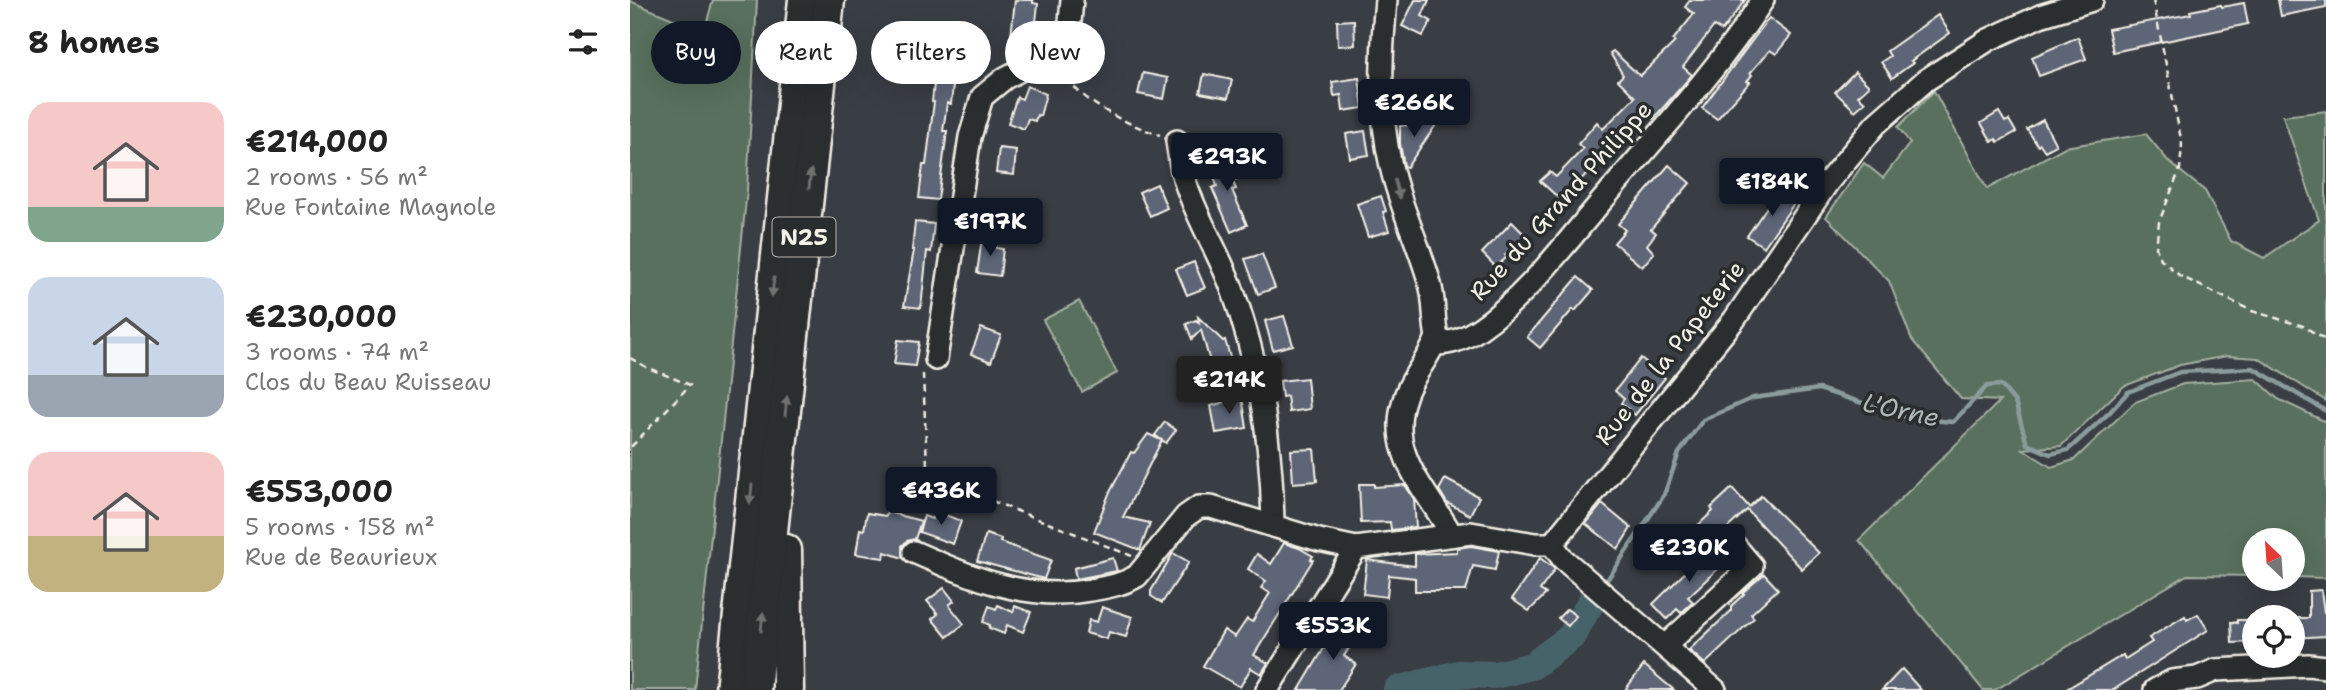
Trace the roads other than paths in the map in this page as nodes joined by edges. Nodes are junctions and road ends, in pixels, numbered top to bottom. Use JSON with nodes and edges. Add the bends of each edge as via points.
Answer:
{"nodes":[{"id":1,"x":804,"y":0,"type":"edge"},
{"id":2,"x":829,"y":0,"type":"edge"},
{"id":3,"x":1072,"y":0,"type":"edge"},
{"id":4,"x":1386,"y":0,"type":"edge"},
{"id":5,"x":1763,"y":0,"type":"edge"},
{"id":6,"x":2092,"y":0,"type":"edge"},
{"id":7,"x":1177,"y":141,"type":"road end"},
{"id":8,"x":1435,"y":344,"type":"junction"},
{"id":9,"x":936,"y":359,"type":"road end"},
{"id":10,"x":779,"y":473,"type":"junction"},
{"id":11,"x":1273,"y":526,"type":"junction"},
{"id":12,"x":1451,"y":534,"type":"junction"},
{"id":13,"x":1552,"y":544,"type":"junction"},
{"id":14,"x":1735,"y":546,"type":"dead end"},
{"id":15,"x":1356,"y":548,"type":"junction"},
{"id":16,"x":914,"y":552,"type":"dead end"},
{"id":17,"x":1665,"y":646,"type":"junction"},
{"id":18,"x":2326,"y":667,"type":"edge"},
{"id":19,"x":2199,"y":684,"type":"edge"},
{"id":20,"x":731,"y":690,"type":"edge"},
{"id":21,"x":755,"y":690,"type":"edge"},
{"id":22,"x":788,"y":690,"type":"edge"},
{"id":23,"x":1267,"y":690,"type":"edge"},
{"id":24,"x":1715,"y":690,"type":"edge"},
{"id":25,"x":2155,"y":690,"type":"edge"}],
"edges":[{"from":1,"to":20,"type":"highway","number":"N25","one_way":true},
{"from":10,"to":2,"type":"highway","number":"N25","one_way":true},
{"from":3,"to":9,"type":"street","via":[[1069,33],[1056,48],[982,97],[970,137]]},
{"from":4,"to":8,"type":"street","one_way":true,"via":[[1381,72],[1384,127],[1391,167],[1432,288]]},
{"from":5,"to":8,"type":"street","name":"Rue du Grand Philippe","via":[[1687,100],[1512,301],[1470,335]]},
{"from":6,"to":13,"type":"street","name":"Rue de la Papeterie","via":[[2040,16],[1988,40],[1926,80],[1876,124],[1828,182],[1734,320]]},
{"from":7,"to":11,"type":"street","via":[[1184,178],[1230,283],[1251,348],[1271,457]]},
{"from":8,"to":12,"type":"street","via":[[1405,397],[1400,436],[1411,473]]},
{"from":21,"to":10,"type":"highway","number":"N25","one_way":true},
{"from":10,"to":22,"type":"highway","via":[[786,525]]},
{"from":11,"to":15,"type":"street"},
{"from":11,"to":16,"type":"street","via":[[1211,507],[1199,508],[1186,516],[1137,576],[1126,583],[1056,595],[1005,588]]},
{"from":12,"to":13,"type":"street"},
{"from":12,"to":15,"type":"street"},
{"from":13,"to":17,"type":"street","via":[[1563,559]]},
{"from":14,"to":17,"type":"street","via":[[1752,566]]},
{"from":15,"to":23,"type":"street"},
{"from":17,"to":24,"type":"street"},
{"from":18,"to":19,"type":"street","via":[[2216,670]]},
{"from":19,"to":25,"type":"street","via":[[2172,681]]}]}
